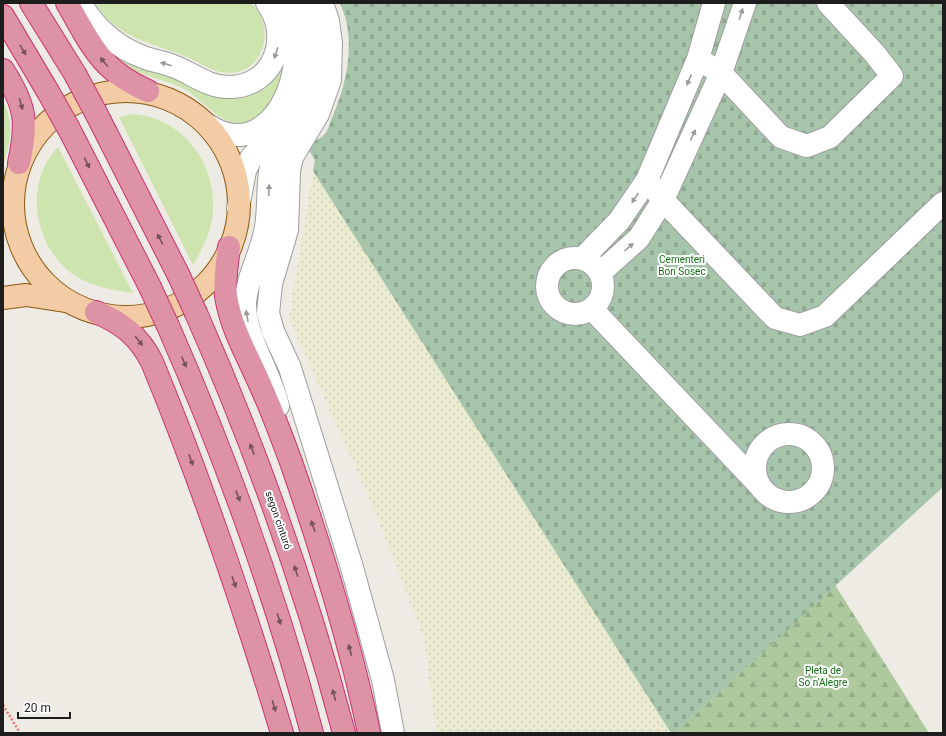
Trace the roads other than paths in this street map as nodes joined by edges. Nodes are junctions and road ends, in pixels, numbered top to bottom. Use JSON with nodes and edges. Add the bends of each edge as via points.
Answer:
{"nodes":[{"id":1,"x":31,"y":3,"type":"edge"},
{"id":2,"x":67,"y":3,"type":"edge"},
{"id":3,"x":80,"y":3,"type":"edge"},
{"id":4,"x":267,"y":3,"type":"edge"},
{"id":5,"x":280,"y":3,"type":"edge"},
{"id":6,"x":291,"y":3,"type":"edge"},
{"id":7,"x":301,"y":3,"type":"edge"},
{"id":8,"x":322,"y":3,"type":"edge"},
{"id":9,"x":714,"y":3,"type":"edge"},
{"id":10,"x":745,"y":3,"type":"edge"},
{"id":11,"x":828,"y":3,"type":"edge"},
{"id":12,"x":3,"y":16,"type":"edge"},
{"id":13,"x":698,"y":59,"type":"junction"},
{"id":14,"x":3,"y":70,"type":"edge"},
{"id":15,"x":721,"y":73,"type":"junction"},
{"id":16,"x":148,"y":91,"type":"junction"},
{"id":17,"x":208,"y":125,"type":"junction"},
{"id":18,"x":19,"y":163,"type":"junction"},
{"id":19,"x":647,"y":180,"type":"junction"},
{"id":20,"x":663,"y":200,"type":"junction"},
{"id":21,"x":943,"y":203,"type":"edge"},
{"id":22,"x":11,"y":205,"type":"junction"},
{"id":23,"x":238,"y":208,"type":"junction"},
{"id":24,"x":3,"y":239,"type":"edge"},
{"id":25,"x":229,"y":247,"type":"junction"},
{"id":26,"x":582,"y":259,"type":"junction"},
{"id":27,"x":600,"y":273,"type":"junction"},
{"id":28,"x":3,"y":298,"type":"edge"},
{"id":29,"x":67,"y":301,"type":"junction"},
{"id":30,"x":592,"y":309,"type":"junction"},
{"id":31,"x":96,"y":312,"type":"junction"},
{"id":32,"x":290,"y":460,"type":"junction"},
{"id":33,"x":758,"y":484,"type":"dead end"},
{"id":34,"x":282,"y":733,"type":"edge"},
{"id":35,"x":312,"y":733,"type":"edge"},
{"id":36,"x":344,"y":733,"type":"edge"},
{"id":37,"x":369,"y":733,"type":"edge"},
{"id":38,"x":393,"y":733,"type":"edge"}],
"edges":[{"from":36,"to":1,"type":"highway","name":"segon cinturó","one_way":true,"bridge":true,"via":[[309,611],[269,493],[220,368],[178,274],[96,112]]},
{"from":16,"to":2,"type":"highway","one_way":true,"via":[[123,79],[102,61]]},
{"from":4,"to":3,"type":"street","one_way":true,"via":[[274,13],[278,26],[279,42],[275,58],[266,71],[253,80],[230,87],[205,83],[173,66],[132,53],[103,33]]},
{"from":5,"to":17,"type":"street","via":[[293,33],[295,57],[290,86],[280,105],[262,127],[249,135],[231,136]]},
{"from":6,"to":23,"type":"street","via":[[304,40],[303,79],[288,116],[254,153],[247,165]]},
{"from":32,"to":7,"type":"street","one_way":true,"via":[[276,398],[249,329],[245,308],[248,286],[266,227],[273,157],[278,145],[302,110],[312,80],[313,37]]},
{"from":8,"to":38,"type":"street","via":[[331,43],[330,80],[318,114],[292,157],[289,171],[287,230],[271,284],[268,313],[273,331],[290,368],[351,564],[382,680]]},
{"from":9,"to":13,"type":"street"},
{"from":15,"to":10,"type":"street","one_way":true},
{"from":11,"to":15,"type":"street","via":[[892,76],[830,137],[807,146],[781,137]]},
{"from":12,"to":35,"type":"highway","one_way":true,"bridge":true,"via":[[69,129],[150,287],[195,388],[242,508],[284,635]]},
{"from":13,"to":15,"type":"street"},
{"from":13,"to":19,"type":"street","one_way":true},
{"from":14,"to":18,"type":"highway","one_way":true,"via":[[17,93],[24,114]]},
{"from":20,"to":15,"type":"street","one_way":true},
{"from":16,"to":17,"type":"main road","via":[[185,106]]},
{"from":16,"to":18,"type":"main road","via":[[108,91],[78,102],[46,124],[35,135]]},
{"from":17,"to":23,"type":"main road","via":[[226,150],[234,169],[238,188]]},
{"from":18,"to":22,"type":"main road"},
{"from":19,"to":20,"type":"street"},
{"from":19,"to":26,"type":"street","one_way":true,"via":[[619,221]]},
{"from":20,"to":21,"type":"street","via":[[775,318],[800,326],[825,316]]},
{"from":27,"to":20,"type":"street","one_way":true,"via":[[639,238]]},
{"from":22,"to":24,"type":"main road"},
{"from":22,"to":29,"type":"main road","via":[[16,235],[25,255],[41,278]]},
{"from":23,"to":25,"type":"main road","via":[[236,228]]},
{"from":25,"to":31,"type":"main road","via":[[204,288],[183,304],[142,317]]},
{"from":25,"to":32,"type":"highway","via":[[226,295],[230,315]]},
{"from":26,"to":27,"type":"street","via":[[596,267]]},
{"from":26,"to":30,"type":"street","via":[[568,259],[555,265],[549,273],[546,292],[550,301],[564,313],[584,314]]},
{"from":27,"to":30,"type":"street","via":[[603,281],[602,296]]},
{"from":28,"to":29,"type":"main road","via":[[26,295]]},
{"from":29,"to":31,"type":"main road"},
{"from":30,"to":33,"type":"street"},
{"from":31,"to":34,"type":"highway","one_way":true,"via":[[132,332],[146,349],[152,362],[211,514]]},
{"from":37,"to":32,"type":"highway","one_way":true,"via":[[344,628]]}]}
